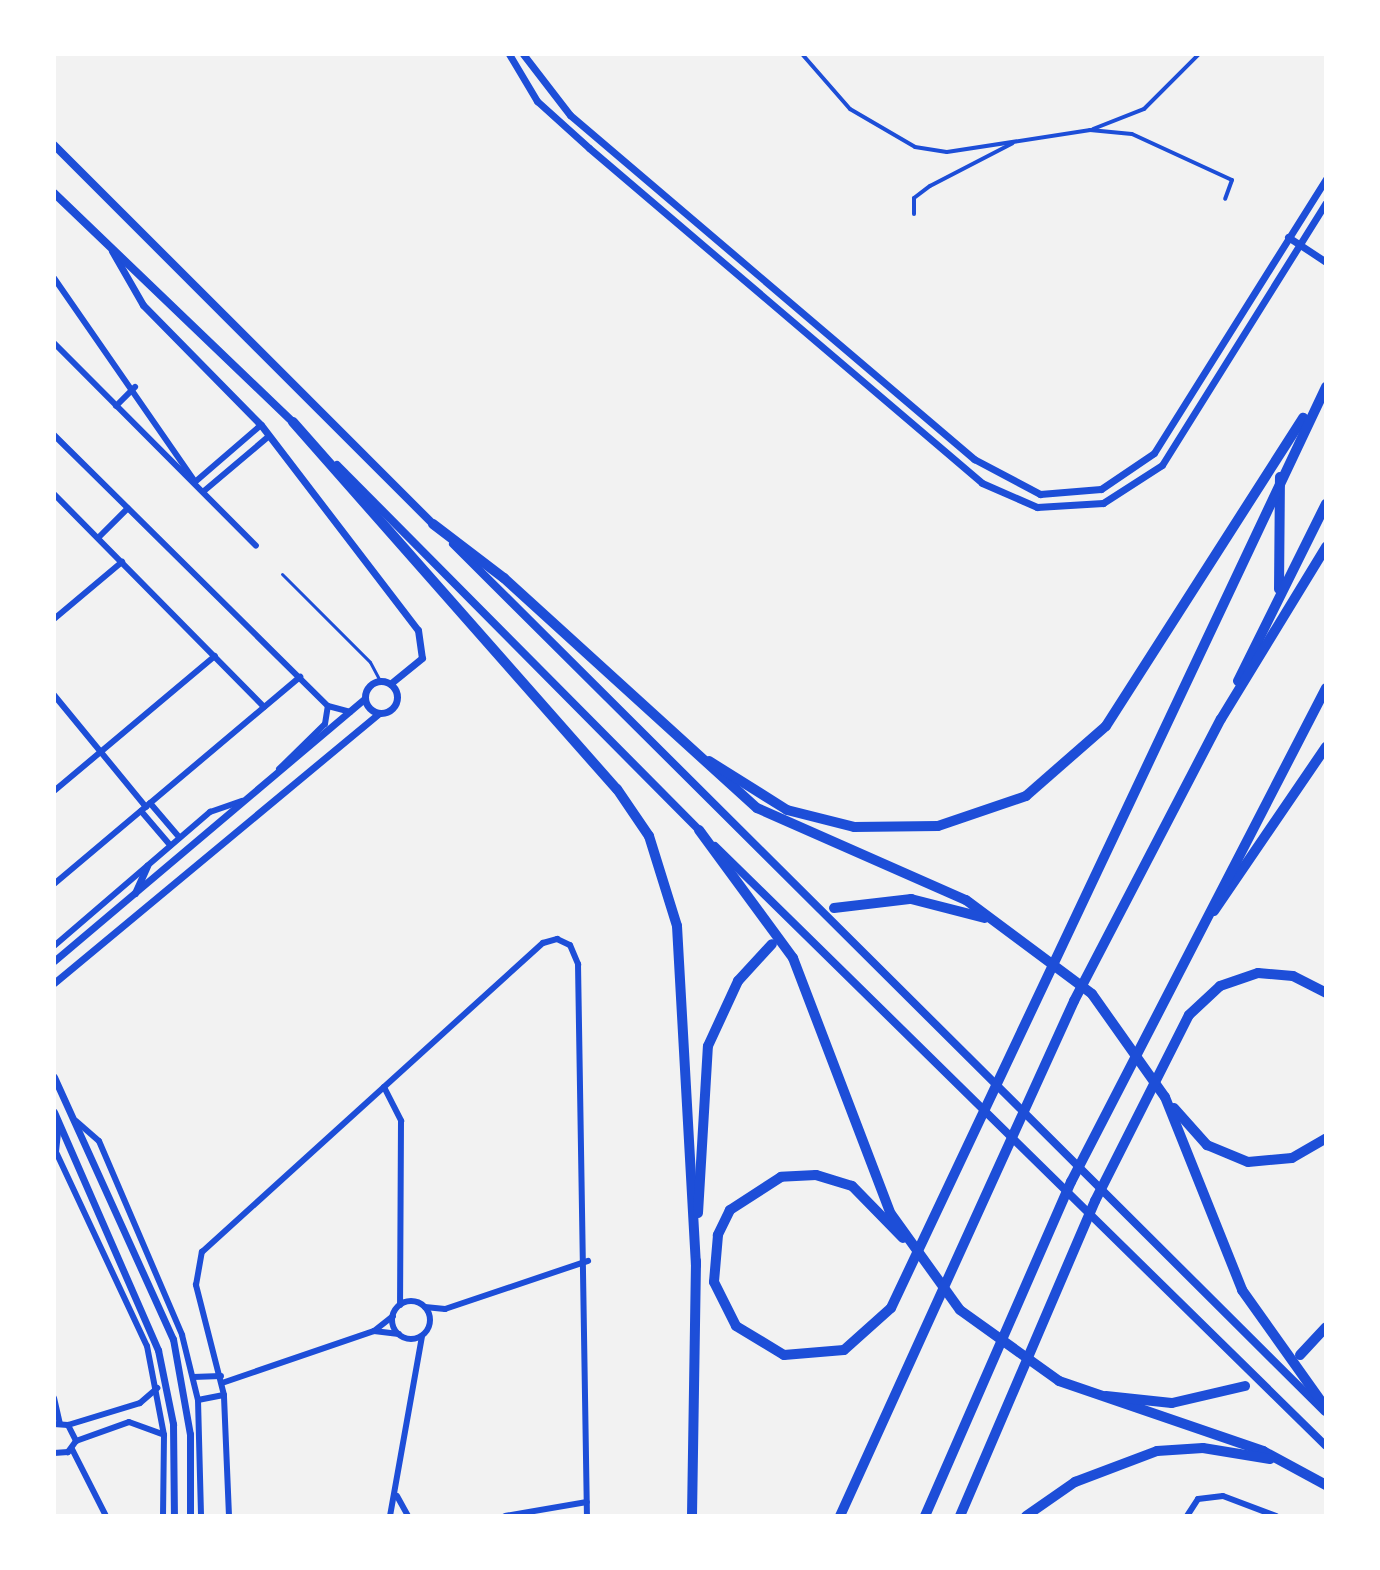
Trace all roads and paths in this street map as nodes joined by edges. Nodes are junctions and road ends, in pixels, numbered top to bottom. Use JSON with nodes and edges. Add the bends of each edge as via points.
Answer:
{"nodes":[{"id":1,"x":509,"y":54,"type":"edge"},
{"id":2,"x":523,"y":54,"type":"edge"},
{"id":3,"x":802,"y":54,"type":"edge"},
{"id":4,"x":1199,"y":54,"type":"edge"},
{"id":5,"x":1090,"y":130,"type":"junction"},
{"id":6,"x":1018,"y":141,"type":"junction"},
{"id":7,"x":54,"y":145,"type":"edge"},
{"id":8,"x":1326,"y":179,"type":"edge"},
{"id":9,"x":54,"y":193,"type":"edge"},
{"id":10,"x":1225,"y":199,"type":"dead end"},
{"id":11,"x":1326,"y":203,"type":"edge"},
{"id":12,"x":914,"y":214,"type":"dead end"},
{"id":13,"x":1288,"y":237,"type":"junction"},
{"id":14,"x":107,"y":242,"type":"junction"},
{"id":15,"x":1300,"y":244,"type":"junction"},
{"id":16,"x":1326,"y":262,"type":"edge"},
{"id":17,"x":54,"y":278,"type":"edge"},
{"id":18,"x":54,"y":343,"type":"edge"},
{"id":19,"x":1326,"y":385,"type":"edge"},
{"id":20,"x":135,"y":387,"type":"junction"},
{"id":21,"x":116,"y":406,"type":"junction"},
{"id":22,"x":293,"y":422,"type":"junction"},
{"id":23,"x":261,"y":425,"type":"junction"},
{"id":24,"x":54,"y":435,"type":"edge"},
{"id":25,"x":269,"y":436,"type":"junction"},
{"id":26,"x":1280,"y":475,"type":"junction"},
{"id":27,"x":195,"y":482,"type":"junction"},
{"id":28,"x":204,"y":491,"type":"junction"},
{"id":29,"x":54,"y":494,"type":"edge"},
{"id":30,"x":1326,"y":504,"type":"edge"},
{"id":31,"x":128,"y":508,"type":"junction"},
{"id":32,"x":433,"y":524,"type":"junction"},
{"id":33,"x":98,"y":538,"type":"junction"},
{"id":34,"x":256,"y":546,"type":"dead end"},
{"id":35,"x":1326,"y":547,"type":"edge"},
{"id":36,"x":122,"y":562,"type":"junction"},
{"id":37,"x":282,"y":574,"type":"dead end"},
{"id":38,"x":1279,"y":591,"type":"junction"},
{"id":39,"x":54,"y":619,"type":"edge"},
{"id":40,"x":215,"y":656,"type":"junction"},
{"id":41,"x":300,"y":677,"type":"junction"},
{"id":42,"x":380,"y":681,"type":"junction"},
{"id":43,"x":390,"y":684,"type":"junction"},
{"id":44,"x":1326,"y":688,"type":"edge"},
{"id":45,"x":54,"y":695,"type":"edge"},
{"id":46,"x":365,"y":698,"type":"junction"},
{"id":47,"x":328,"y":706,"type":"junction"},
{"id":48,"x":264,"y":707,"type":"junction"},
{"id":49,"x":350,"y":712,"type":"junction"},
{"id":50,"x":378,"y":714,"type":"junction"},
{"id":51,"x":1221,"y":719,"type":"junction"},
{"id":52,"x":682,"y":741,"type":"junction"},
{"id":53,"x":1326,"y":747,"type":"edge"},
{"id":54,"x":101,"y":752,"type":"junction"},
{"id":55,"x":277,"y":775,"type":"junction"},
{"id":56,"x":54,"y":791,"type":"edge"},
{"id":57,"x":248,"y":800,"type":"junction"},
{"id":58,"x":146,"y":807,"type":"junction"},
{"id":59,"x":699,"y":830,"type":"junction"},
{"id":60,"x":179,"y":837,"type":"junction"},
{"id":61,"x":170,"y":845,"type":"junction"},
{"id":62,"x":147,"y":866,"type":"junction"},
{"id":63,"x":54,"y":884,"type":"edge"},
{"id":64,"x":134,"y":896,"type":"junction"},
{"id":65,"x":834,"y":908,"type":"dead end"},
{"id":66,"x":1002,"y":924,"type":"junction"},
{"id":67,"x":1194,"y":939,"type":"junction"},
{"id":68,"x":772,"y":944,"type":"dead end"},
{"id":69,"x":54,"y":946,"type":"edge"},
{"id":70,"x":54,"y":961,"type":"edge"},
{"id":71,"x":54,"y":983,"type":"edge"},
{"id":72,"x":1326,"y":993,"type":"edge"},
{"id":73,"x":54,"y":1077,"type":"edge"},
{"id":74,"x":384,"y":1087,"type":"junction"},
{"id":75,"x":1163,"y":1092,"type":"junction"},
{"id":76,"x":54,"y":1112,"type":"edge"},
{"id":77,"x":76,"y":1121,"type":"junction"},
{"id":78,"x":59,"y":1122,"type":"junction"},
{"id":79,"x":1326,"y":1138,"type":"edge"},
{"id":80,"x":903,"y":1238,"type":"junction"},
{"id":81,"x":588,"y":1261,"type":"junction"},
{"id":82,"x":696,"y":1265,"type":"junction"},
{"id":83,"x":402,"y":1283,"type":"junction"},
{"id":84,"x":413,"y":1301,"type":"junction"},
{"id":85,"x":400,"y":1305,"type":"junction"},
{"id":86,"x":425,"y":1307,"type":"junction"},
{"id":87,"x":445,"y":1309,"type":"junction"},
{"id":88,"x":393,"y":1316,"type":"junction"},
{"id":89,"x":430,"y":1324,"type":"junction"},
{"id":90,"x":1326,"y":1327,"type":"edge"},
{"id":91,"x":374,"y":1331,"type":"junction"},
{"id":92,"x":399,"y":1334,"type":"junction"},
{"id":93,"x":422,"y":1336,"type":"junction"},
{"id":94,"x":408,"y":1339,"type":"junction"},
{"id":95,"x":1300,"y":1355,"type":"dead end"},
{"id":96,"x":416,"y":1358,"type":"junction"},
{"id":97,"x":193,"y":1377,"type":"junction"},
{"id":98,"x":222,"y":1380,"type":"junction"},
{"id":99,"x":1245,"y":1386,"type":"dead end"},
{"id":100,"x":157,"y":1388,"type":"junction"},
{"id":101,"x":1093,"y":1394,"type":"junction"},
{"id":102,"x":224,"y":1395,"type":"junction"},
{"id":103,"x":54,"y":1398,"type":"edge"},
{"id":104,"x":198,"y":1400,"type":"junction"},
{"id":105,"x":1326,"y":1410,"type":"edge"},
{"id":106,"x":57,"y":1423,"type":"edge"},
{"id":107,"x":68,"y":1425,"type":"junction"},
{"id":108,"x":164,"y":1435,"type":"junction"},
{"id":109,"x":76,"y":1441,"type":"junction"},
{"id":110,"x":1326,"y":1446,"type":"edge"},
{"id":111,"x":72,"y":1449,"type":"junction"},
{"id":112,"x":54,"y":1453,"type":"edge"},
{"id":113,"x":1295,"y":1466,"type":"junction"},
{"id":114,"x":1326,"y":1485,"type":"edge"},
{"id":115,"x":396,"y":1492,"type":"junction"},
{"id":116,"x":587,"y":1502,"type":"junction"},
{"id":117,"x":106,"y":1516,"type":"edge"},
{"id":118,"x":163,"y":1516,"type":"edge"},
{"id":119,"x":174,"y":1516,"type":"edge"},
{"id":120,"x":190,"y":1516,"type":"edge"},
{"id":121,"x":201,"y":1516,"type":"edge"},
{"id":122,"x":229,"y":1516,"type":"edge"},
{"id":123,"x":391,"y":1516,"type":"edge"},
{"id":124,"x":407,"y":1516,"type":"edge"},
{"id":125,"x":505,"y":1516,"type":"edge"},
{"id":126,"x":587,"y":1516,"type":"edge"},
{"id":127,"x":692,"y":1516,"type":"edge"},
{"id":128,"x":840,"y":1516,"type":"edge"},
{"id":129,"x":925,"y":1516,"type":"edge"},
{"id":130,"x":960,"y":1516,"type":"edge"},
{"id":131,"x":1026,"y":1516,"type":"edge"},
{"id":132,"x":1187,"y":1516,"type":"edge"},
{"id":133,"x":1276,"y":1516,"type":"edge"}],
"edges":[{"from":1,"to":15,"type":"street","via":[[537,101],[589,148],[982,483],[1037,507],[1103,503],[1150,477]]},
{"from":2,"to":13,"type":"street","via":[[570,115],[974,459],[1005,482],[1040,494],[1101,489],[1154,453]]},
{"from":3,"to":6,"type":"street","via":[[850,109],[915,147],[947,152]]},
{"from":4,"to":5,"type":"street","via":[[1144,109]]},
{"from":5,"to":6,"type":"street"},
{"from":5,"to":10,"type":"street","via":[[1132,134],[1213,167],[1232,180]]},
{"from":6,"to":12,"type":"street","via":[[930,186],[914,198]]},
{"from":7,"to":32,"type":"main road"},
{"from":8,"to":13,"type":"street"},
{"from":9,"to":14,"type":"main road"},
{"from":11,"to":15,"type":"street"},
{"from":13,"to":15,"type":"street"},
{"from":14,"to":22,"type":"main road"},
{"from":14,"to":23,"type":"street","via":[[156,321]]},
{"from":15,"to":16,"type":"street"},
{"from":17,"to":20,"type":"street"},
{"from":18,"to":21,"type":"street"},
{"from":19,"to":26,"type":"highway"},
{"from":19,"to":52,"type":"highway","via":[[1106,726],[1026,796],[919,829],[833,824],[764,799]]},
{"from":20,"to":21,"type":"street"},
{"from":20,"to":27,"type":"street"},
{"from":21,"to":27,"type":"street"},
{"from":22,"to":59,"type":"main road"},
{"from":22,"to":82,"type":"highway","via":[[617,789],[649,836],[677,926]]},
{"from":23,"to":25,"type":"street"},
{"from":23,"to":27,"type":"street"},
{"from":24,"to":31,"type":"street"},
{"from":25,"to":28,"type":"street"},
{"from":25,"to":43,"type":"street","via":[[424,640],[419,662]]},
{"from":26,"to":38,"type":"highway"},
{"from":26,"to":80,"type":"highway","via":[[891,1308],[844,1350],[784,1355],[736,1326],[714,1282],[718,1235],[730,1210],[781,1177],[816,1175],[852,1186]]},
{"from":27,"to":28,"type":"street"},
{"from":28,"to":34,"type":"street"},
{"from":29,"to":33,"type":"street"},
{"from":30,"to":38,"type":"highway"},
{"from":31,"to":33,"type":"street"},
{"from":31,"to":41,"type":"street"},
{"from":32,"to":52,"type":"highway"},
{"from":32,"to":105,"type":"main road","via":[[961,1057]]},
{"from":33,"to":36,"type":"street"},
{"from":35,"to":51,"type":"highway"},
{"from":36,"to":39,"type":"street"},
{"from":36,"to":40,"type":"street"},
{"from":37,"to":42,"type":"lane","via":[[370,662]]},
{"from":38,"to":51,"type":"highway"},
{"from":40,"to":48,"type":"street"},
{"from":40,"to":54,"type":"street"},
{"from":41,"to":47,"type":"street"},
{"from":41,"to":48,"type":"street"},
{"from":42,"to":43,"type":"street"},
{"from":42,"to":46,"type":"street"},
{"from":43,"to":50,"type":"street","via":[[396,703]]},
{"from":44,"to":67,"type":"highway"},
{"from":45,"to":54,"type":"street"},
{"from":46,"to":49,"type":"street"},
{"from":46,"to":50,"type":"street"},
{"from":47,"to":49,"type":"street"},
{"from":47,"to":55,"type":"street","via":[[325,724]]},
{"from":48,"to":58,"type":"street"},
{"from":49,"to":55,"type":"street"},
{"from":50,"to":71,"type":"street"},
{"from":51,"to":128,"type":"highway","via":[[1074,1001]]},
{"from":52,"to":66,"type":"highway","via":[[730,787],[788,827],[966,900]]},
{"from":53,"to":67,"type":"highway"},
{"from":54,"to":56,"type":"street"},
{"from":54,"to":58,"type":"street"},
{"from":55,"to":57,"type":"street"},
{"from":57,"to":60,"type":"street","via":[[210,812]]},
{"from":57,"to":64,"type":"street"},
{"from":58,"to":60,"type":"street"},
{"from":58,"to":61,"type":"street"},
{"from":58,"to":63,"type":"street"},
{"from":59,"to":80,"type":"highway","via":[[793,958]]},
{"from":59,"to":110,"type":"main road"},
{"from":60,"to":61,"type":"street"},
{"from":61,"to":62,"type":"street"},
{"from":62,"to":64,"type":"street"},
{"from":62,"to":69,"type":"street"},
{"from":64,"to":70,"type":"street"},
{"from":65,"to":66,"type":"highway","via":[[911,899]]},
{"from":66,"to":75,"type":"highway","via":[[1092,994]]},
{"from":67,"to":129,"type":"highway","via":[[1071,1182]]},
{"from":68,"to":82,"type":"highway","via":[[738,981],[708,1046]]},
{"from":72,"to":130,"type":"highway","via":[[1293,976],[1258,973],[1220,986],[1189,1015],[1082,1228]]},
{"from":73,"to":77,"type":"street"},
{"from":74,"to":81,"type":"street","via":[[543,943],[570,945],[578,964]]},
{"from":74,"to":83,"type":"street","via":[[401,1121]]},
{"from":74,"to":98,"type":"street","via":[[202,1252],[196,1285]]},
{"from":75,"to":79,"type":"highway","via":[[1207,1145],[1248,1162],[1292,1158]]},
{"from":75,"to":105,"type":"highway","via":[[1242,1290]]},
{"from":76,"to":78,"type":"street"},
{"from":77,"to":97,"type":"street","via":[[102,1148],[169,1297]]},
{"from":77,"to":120,"type":"street","via":[[173,1339],[190,1434]]},
{"from":78,"to":100,"type":"street","via":[[56,1152],[139,1323]]},
{"from":78,"to":119,"type":"street","via":[[158,1350],[173,1424]]},
{"from":80,"to":101,"type":"highway","via":[[981,1329],[1059,1381]]},
{"from":81,"to":87,"type":"street"},
{"from":81,"to":116,"type":"street"},
{"from":82,"to":127,"type":"highway"},
{"from":83,"to":84,"type":"street"},
{"from":83,"to":85,"type":"street"},
{"from":84,"to":85,"type":"street"},
{"from":84,"to":86,"type":"street"},
{"from":85,"to":88,"type":"street"},
{"from":86,"to":87,"type":"street"},
{"from":86,"to":89,"type":"street"},
{"from":87,"to":89,"type":"street"},
{"from":88,"to":91,"type":"street"},
{"from":88,"to":92,"type":"street"},
{"from":89,"to":93,"type":"street"},
{"from":90,"to":95,"type":"highway"},
{"from":91,"to":92,"type":"street"},
{"from":91,"to":98,"type":"street"},
{"from":92,"to":94,"type":"street"},
{"from":93,"to":94,"type":"street"},
{"from":93,"to":96,"type":"street"},
{"from":94,"to":96,"type":"street"},
{"from":96,"to":115,"type":"street"},
{"from":97,"to":98,"type":"street"},
{"from":97,"to":104,"type":"street"},
{"from":98,"to":102,"type":"street"},
{"from":99,"to":101,"type":"highway","via":[[1172,1403]]},
{"from":100,"to":107,"type":"street","via":[[140,1403]]},
{"from":100,"to":108,"type":"street"},
{"from":101,"to":113,"type":"highway"},
{"from":102,"to":104,"type":"street"},
{"from":102,"to":122,"type":"street"},
{"from":103,"to":106,"type":"street"},
{"from":104,"to":121,"type":"street"},
{"from":106,"to":107,"type":"street"},
{"from":107,"to":109,"type":"street"},
{"from":108,"to":109,"type":"street","via":[[129,1422]]},
{"from":108,"to":118,"type":"street"},
{"from":109,"to":111,"type":"street"},
{"from":111,"to":112,"type":"street"},
{"from":111,"to":117,"type":"street"},
{"from":113,"to":114,"type":"highway"},
{"from":113,"to":131,"type":"highway","via":[[1203,1448],[1157,1451],[1075,1482]]},
{"from":115,"to":123,"type":"street"},
{"from":115,"to":124,"type":"street"},
{"from":116,"to":125,"type":"street"},
{"from":116,"to":126,"type":"street"},
{"from":123,"to":124,"type":"street"},
{"from":132,"to":133,"type":"street","via":[[1198,1499],[1223,1496]]}]}
